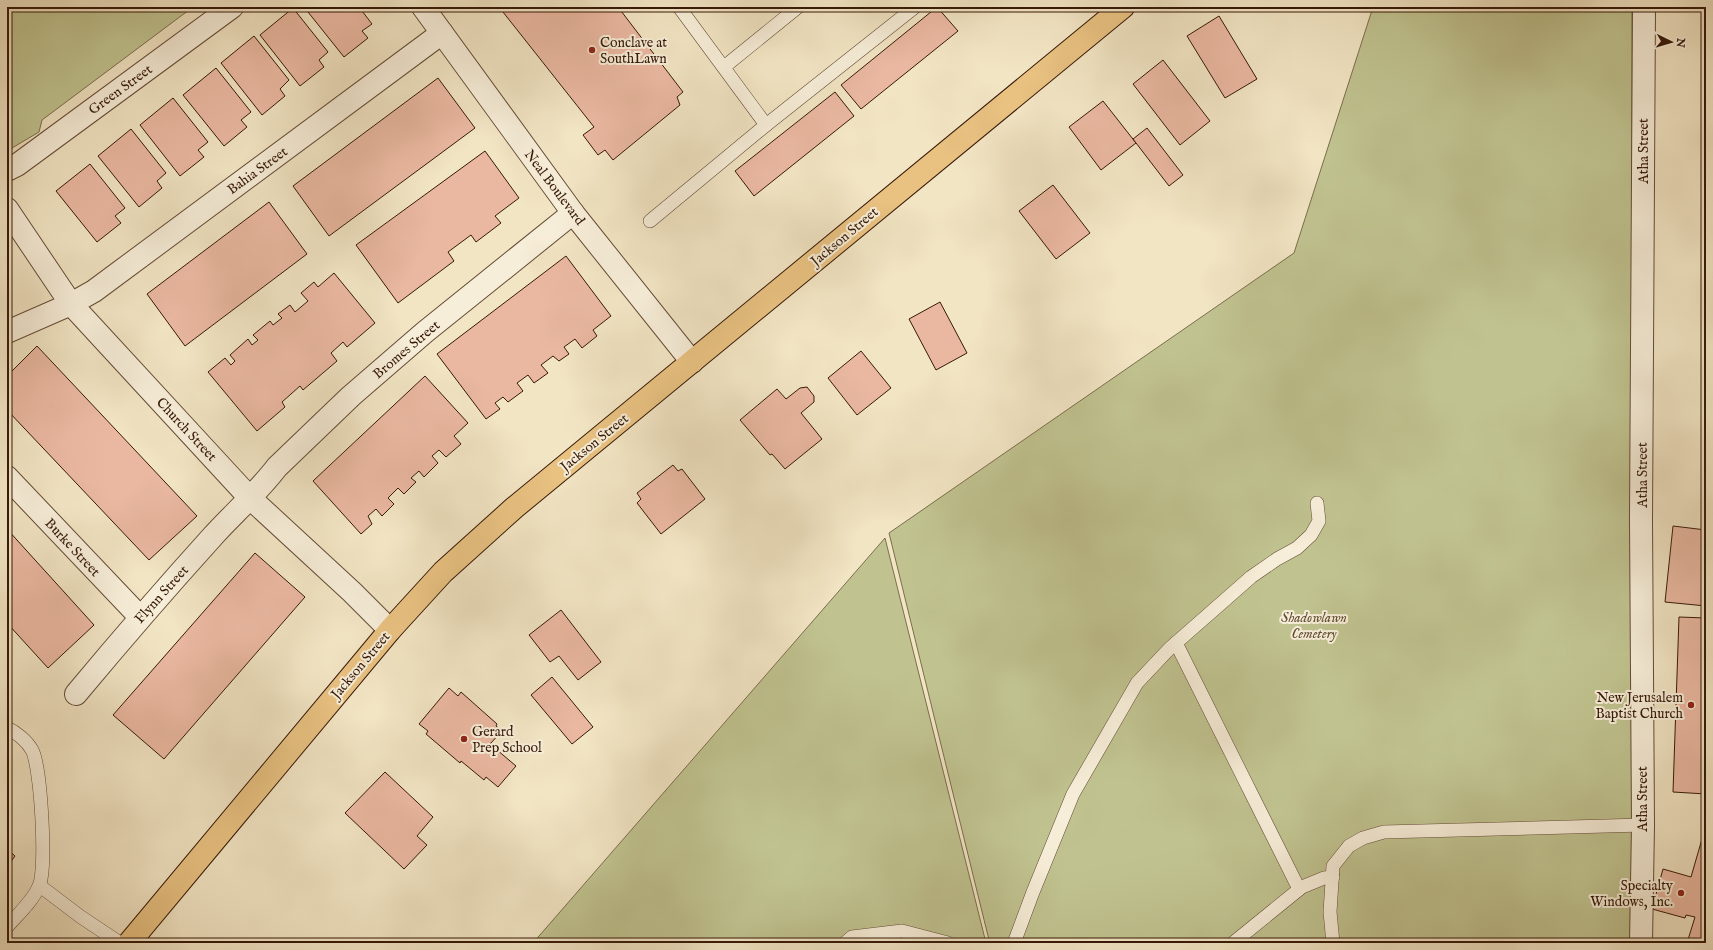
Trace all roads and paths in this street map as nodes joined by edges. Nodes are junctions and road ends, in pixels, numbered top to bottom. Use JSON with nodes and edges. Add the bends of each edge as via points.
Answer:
{"nodes":[{"id":1,"x":232,"y":7,"type":"edge"},
{"id":2,"x":423,"y":7,"type":"edge"},
{"id":3,"x":679,"y":7,"type":"edge"},
{"id":4,"x":798,"y":7,"type":"edge"},
{"id":5,"x":915,"y":7,"type":"edge"},
{"id":6,"x":1123,"y":7,"type":"edge"},
{"id":7,"x":1644,"y":7,"type":"edge"},
{"id":8,"x":442,"y":33,"type":"junction"},
{"id":9,"x":724,"y":67,"type":"junction"},
{"id":10,"x":766,"y":125,"type":"junction"},
{"id":11,"x":7,"y":170,"type":"edge"},
{"id":12,"x":7,"y":209,"type":"edge"},
{"id":13,"x":573,"y":213,"type":"junction"},
{"id":14,"x":650,"y":221,"type":"dead end"},
{"id":15,"x":71,"y":304,"type":"junction"},
{"id":16,"x":7,"y":332,"type":"edge"},
{"id":17,"x":692,"y":362,"type":"junction"},
{"id":18,"x":7,"y":477,"type":"edge"},
{"id":19,"x":249,"y":497,"type":"junction"},
{"id":20,"x":1317,"y":503,"type":"dead end"},
{"id":21,"x":140,"y":617,"type":"junction"},
{"id":22,"x":390,"y":630,"type":"junction"},
{"id":23,"x":1176,"y":643,"type":"junction"},
{"id":24,"x":76,"y":694,"type":"dead end"},
{"id":25,"x":7,"y":728,"type":"edge"},
{"id":26,"x":1643,"y":825,"type":"junction"},
{"id":27,"x":1333,"y":876,"type":"junction"},
{"id":28,"x":40,"y":886,"type":"junction"},
{"id":29,"x":1299,"y":889,"type":"junction"},
{"id":30,"x":7,"y":927,"type":"edge"},
{"id":31,"x":120,"y":943,"type":"edge"},
{"id":32,"x":129,"y":943,"type":"edge"},
{"id":33,"x":845,"y":943,"type":"edge"},
{"id":34,"x":948,"y":943,"type":"edge"},
{"id":35,"x":1014,"y":943,"type":"edge"},
{"id":36,"x":1233,"y":943,"type":"edge"},
{"id":37,"x":1333,"y":943,"type":"edge"},
{"id":38,"x":1640,"y":943,"type":"edge"}],
"edges":[{"from":1,"to":11,"type":"street","name":"Green Street"},
{"from":2,"to":8,"type":"street","name":"Neal Boulevard"},
{"from":3,"to":9,"type":"lane"},
{"from":4,"to":9,"type":"lane"},
{"from":5,"to":10,"type":"lane"},
{"from":6,"to":17,"type":"highway","name":"Jackson Street"},
{"from":7,"to":26,"type":"street","name":"Atha Street"},
{"from":8,"to":13,"type":"street","name":"Neal Boulevard"},
{"from":8,"to":15,"type":"street","name":"Bahia Street","via":[[94,291]]},
{"from":9,"to":10,"type":"lane"},
{"from":10,"to":14,"type":"lane"},
{"from":12,"to":15,"type":"street","name":"Church Street"},
{"from":13,"to":17,"type":"street","name":"Neal Boulevard"},
{"from":13,"to":19,"type":"street","name":"Bromes Street","via":[[425,332],[351,396]]},
{"from":15,"to":16,"type":"street","name":"Bahia Street"},
{"from":15,"to":19,"type":"street","name":"Church Street"},
{"from":17,"to":22,"type":"highway","name":"Jackson Street","via":[[514,508],[443,572]]},
{"from":18,"to":21,"type":"street","name":"Burke Street"},
{"from":19,"to":21,"type":"street","name":"Flynn Street"},
{"from":19,"to":22,"type":"street","name":"Church Street"},
{"from":20,"to":23,"type":"lane","via":[[1319,521],[1311,535],[1297,548],[1251,577]]},
{"from":21,"to":24,"type":"street","name":"Flynn Street"},
{"from":22,"to":32,"type":"highway","name":"Jackson Street"},
{"from":23,"to":29,"type":"lane"},
{"from":23,"to":35,"type":"lane","via":[[1137,683],[1073,794],[1032,892]]},
{"from":25,"to":28,"type":"lane","via":[[22,738],[32,750],[37,767],[43,868]]},
{"from":26,"to":27,"type":"lane","via":[[1384,832],[1363,838],[1349,846],[1334,866]]},
{"from":26,"to":38,"type":"street","name":"Atha Street"},
{"from":27,"to":29,"type":"lane"},
{"from":27,"to":37,"type":"lane","via":[[1330,912]]},
{"from":28,"to":30,"type":"lane"},
{"from":28,"to":31,"type":"lane"},
{"from":29,"to":36,"type":"lane"},
{"from":33,"to":34,"type":"lane","via":[[852,937],[902,931]]}]}
